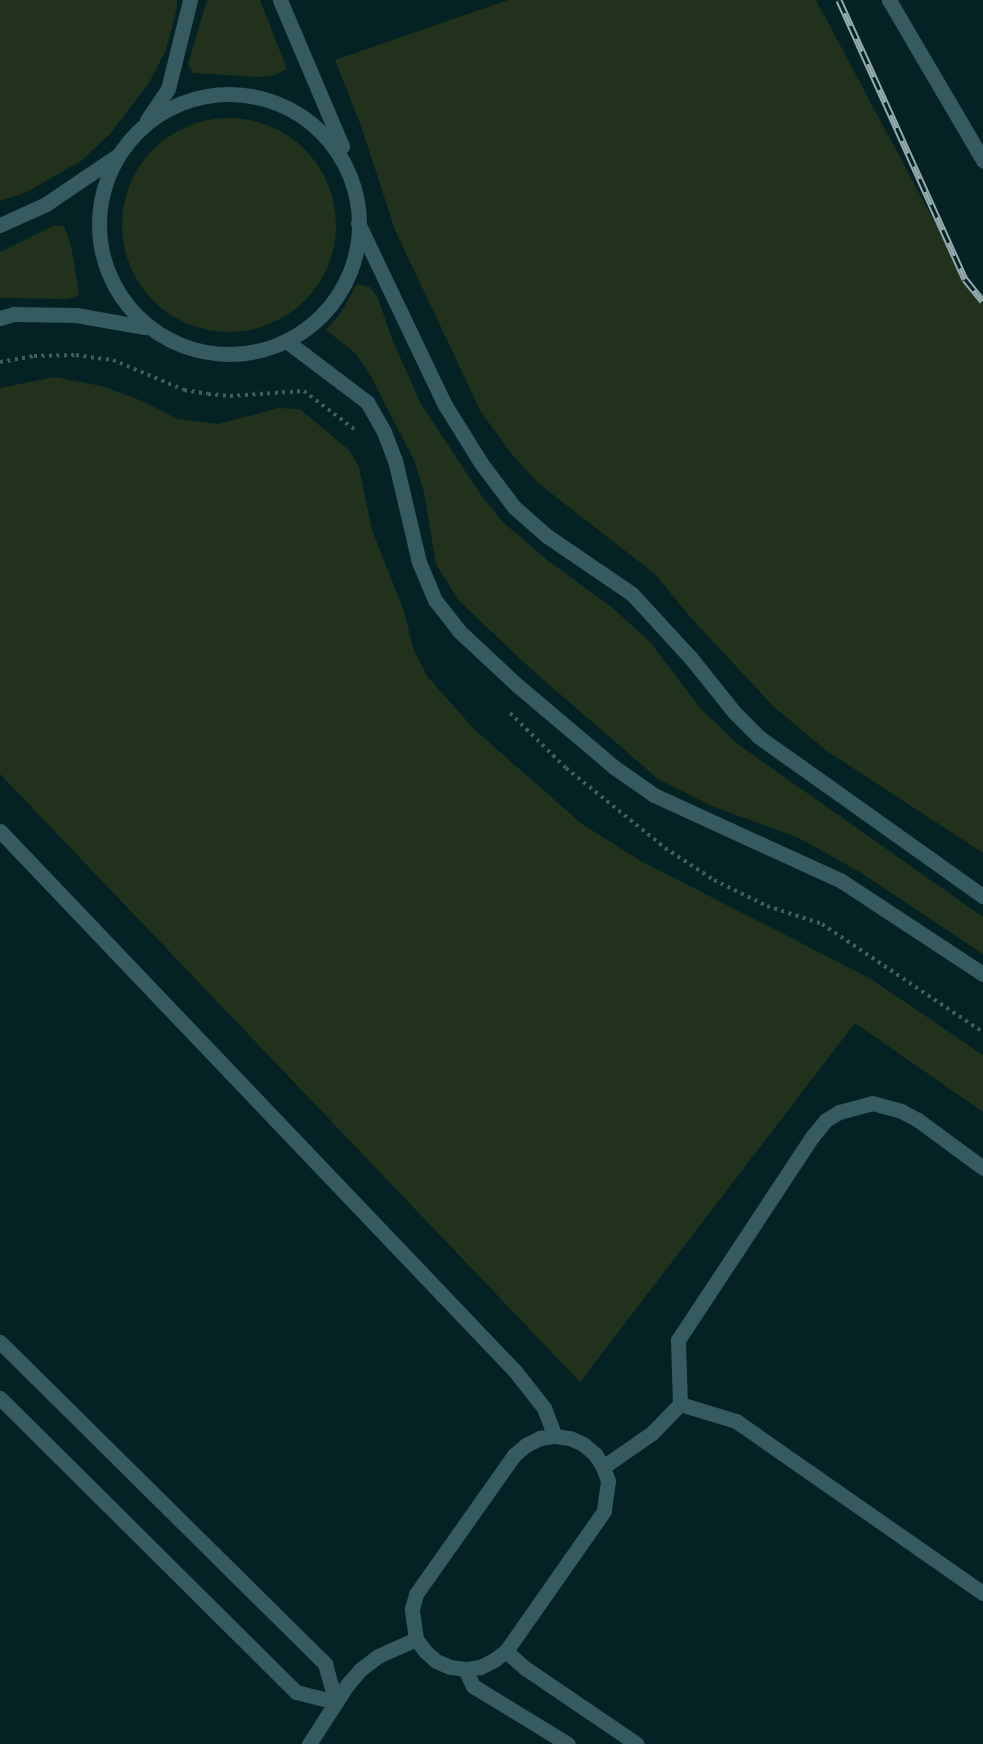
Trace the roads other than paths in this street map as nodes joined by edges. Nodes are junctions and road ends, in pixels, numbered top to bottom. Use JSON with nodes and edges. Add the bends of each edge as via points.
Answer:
{"nodes":[{"id":1,"x":190,"y":0,"type":"edge"},
{"id":2,"x":280,"y":0,"type":"edge"},
{"id":3,"x":889,"y":0,"type":"edge"},
{"id":4,"x":142,"y":126,"type":"junction"},
{"id":5,"x":346,"y":155,"type":"junction"},
{"id":6,"x":117,"y":156,"type":"junction"},
{"id":7,"x":983,"y":160,"type":"edge"},
{"id":8,"x":358,"y":223,"type":"junction"},
{"id":9,"x":0,"y":225,"type":"edge"},
{"id":10,"x":0,"y":318,"type":"edge"},
{"id":11,"x":145,"y":327,"type":"junction"},
{"id":12,"x":289,"y":343,"type":"junction"},
{"id":13,"x":0,"y":831,"type":"edge"},
{"id":14,"x":983,"y":896,"type":"edge"},
{"id":15,"x":983,"y":974,"type":"edge"},
{"id":16,"x":983,"y":1168,"type":"edge"},
{"id":17,"x":0,"y":1342,"type":"edge"},
{"id":18,"x":0,"y":1398,"type":"edge"},
{"id":19,"x":680,"y":1404,"type":"junction"},
{"id":20,"x":555,"y":1437,"type":"junction"},
{"id":21,"x":603,"y":1467,"type":"junction"},
{"id":22,"x":983,"y":1593,"type":"edge"},
{"id":23,"x":416,"y":1639,"type":"junction"},
{"id":24,"x":506,"y":1650,"type":"junction"},
{"id":25,"x":465,"y":1669,"type":"junction"},
{"id":26,"x":336,"y":1702,"type":"junction"},
{"id":27,"x":309,"y":1744,"type":"edge"},
{"id":28,"x":568,"y":1744,"type":"edge"},
{"id":29,"x":638,"y":1744,"type":"edge"}],
"edges":[{"from":1,"to":4,"type":"street","via":[[168,88]]},
{"from":2,"to":5,"type":"street"},
{"from":3,"to":7,"type":"street"},
{"from":4,"to":5,"type":"street","via":[[175,105],[201,97],[228,93],[255,96],[305,117]]},
{"from":4,"to":6,"type":"street"},
{"from":5,"to":8,"type":"street"},
{"from":6,"to":9,"type":"street","via":[[46,204]]},
{"from":6,"to":11,"type":"street","via":[[104,185],[99,239],[117,290]]},
{"from":8,"to":12,"type":"street","via":[[354,262],[343,287],[328,309]]},
{"from":8,"to":14,"type":"street","via":[[445,405],[514,507],[548,536],[632,594],[759,737]]},
{"from":10,"to":11,"type":"street","via":[[14,314],[76,315]]},
{"from":11,"to":12,"type":"street","via":[[177,343],[213,352],[231,354]]},
{"from":12,"to":15,"type":"street","via":[[367,402],[395,460],[416,552],[435,600],[459,631],[517,685],[614,767],[654,795],[840,880]]},
{"from":13,"to":20,"type":"street","via":[[515,1371],[544,1408]]},
{"from":16,"to":19,"type":"street","via":[[901,1111],[872,1103],[826,1120],[678,1340]]},
{"from":17,"to":26,"type":"street","via":[[326,1664]]},
{"from":18,"to":26,"type":"street","via":[[296,1692]]},
{"from":19,"to":21,"type":"street","via":[[652,1433]]},
{"from":19,"to":22,"type":"street","via":[[736,1421]]},
{"from":20,"to":21,"type":"street","via":[[583,1444]]},
{"from":20,"to":23,"type":"street","via":[[540,1438],[514,1455],[416,1594],[412,1609]]},
{"from":21,"to":24,"type":"street","via":[[608,1481],[604,1511]]},
{"from":23,"to":25,"type":"street","via":[[436,1661]]},
{"from":23,"to":26,"type":"street","via":[[378,1656],[347,1685]]},
{"from":24,"to":25,"type":"street","via":[[480,1667]]},
{"from":24,"to":29,"type":"street","via":[[525,1668]]},
{"from":25,"to":28,"type":"street","via":[[473,1686]]},
{"from":26,"to":27,"type":"street"}]}
